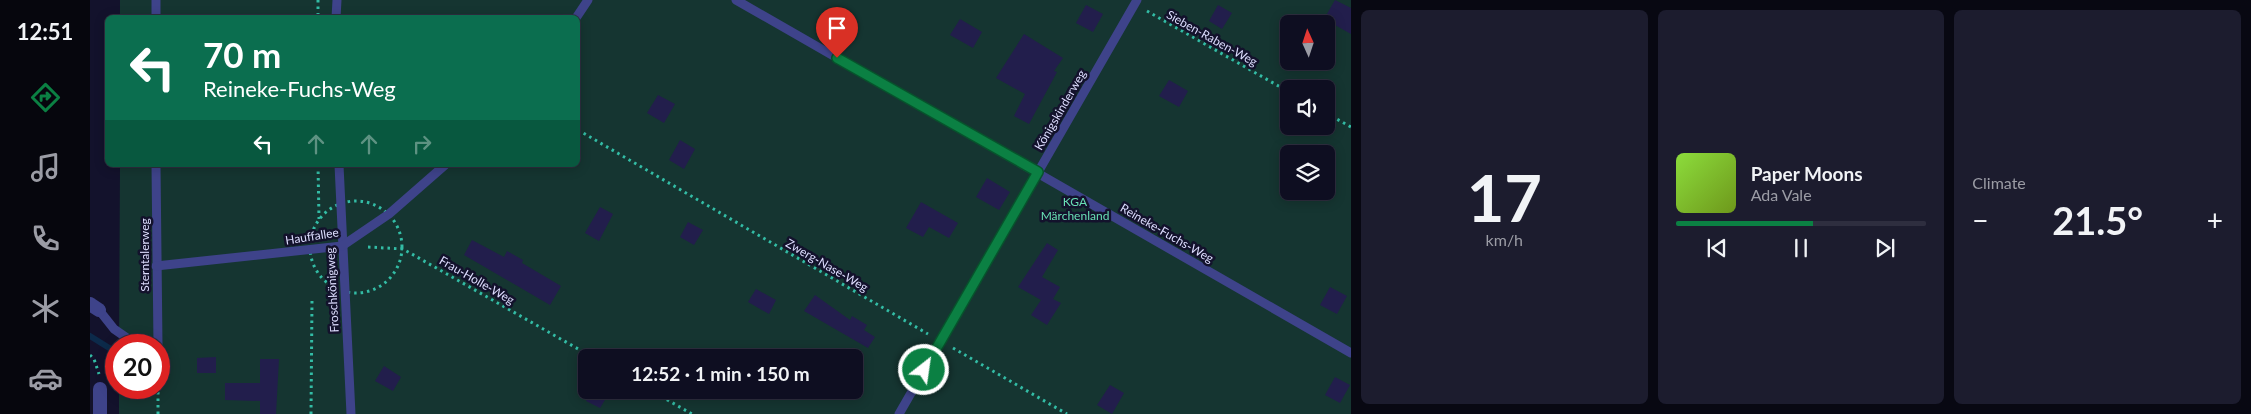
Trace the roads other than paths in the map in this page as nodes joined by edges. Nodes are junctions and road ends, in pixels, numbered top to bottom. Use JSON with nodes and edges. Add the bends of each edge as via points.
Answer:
{"nodes":[{"id":1,"x":156,"y":0,"type":"edge"},
{"id":2,"x":337,"y":0,"type":"edge"},
{"id":3,"x":588,"y":0,"type":"edge"},
{"id":4,"x":736,"y":0,"type":"edge"},
{"id":5,"x":1136,"y":2,"type":"edge"},
{"id":6,"x":156,"y":15,"type":"edge"},
{"id":7,"x":336,"y":15,"type":"edge"},
{"id":8,"x":578,"y":15,"type":"edge"},
{"id":9,"x":156,"y":167,"type":"edge"},
{"id":10,"x":339,"y":167,"type":"edge"},
{"id":11,"x":443,"y":167,"type":"edge"},
{"id":12,"x":1038,"y":172,"type":"junction"},
{"id":13,"x":342,"y":246,"type":"junction"},
{"id":14,"x":156,"y":266,"type":"junction"},
{"id":15,"x":95,"y":307,"type":"edge"},
{"id":16,"x":122,"y":334,"type":"edge"},
{"id":17,"x":158,"y":334,"type":"edge"},
{"id":18,"x":1351,"y":353,"type":"edge"},
{"id":19,"x":100,"y":389,"type":"dead end"},
{"id":20,"x":100,"y":414,"type":"edge"},
{"id":21,"x":351,"y":414,"type":"edge"},
{"id":22,"x":899,"y":414,"type":"edge"}],
"edges":[{"from":1,"to":6,"type":"lane"},
{"from":2,"to":7,"type":"lane"},
{"from":3,"to":8,"type":"lane"},
{"from":4,"to":12,"type":"lane","name":"Reineke-Fuchs-Weg"},
{"from":5,"to":12,"type":"lane","name":"Königskinderweg"},
{"from":9,"to":14,"type":"lane","name":"Sterntalerweg"},
{"from":10,"to":13,"type":"lane","name":"Froschkönigweg"},
{"from":11,"to":13,"type":"lane","name":"Hauffallee","via":[[389,214]]},
{"from":12,"to":18,"type":"lane","name":"Reineke-Fuchs-Weg"},
{"from":12,"to":22,"type":"lane","name":"Königskinderweg"},
{"from":13,"to":14,"type":"lane","name":"Hauffallee"},
{"from":13,"to":21,"type":"lane","name":"Froschkönigweg"},
{"from":14,"to":17,"type":"lane","name":"Sterntalerweg"},
{"from":15,"to":16,"type":"lane"},
{"from":19,"to":20,"type":"street"}]}
